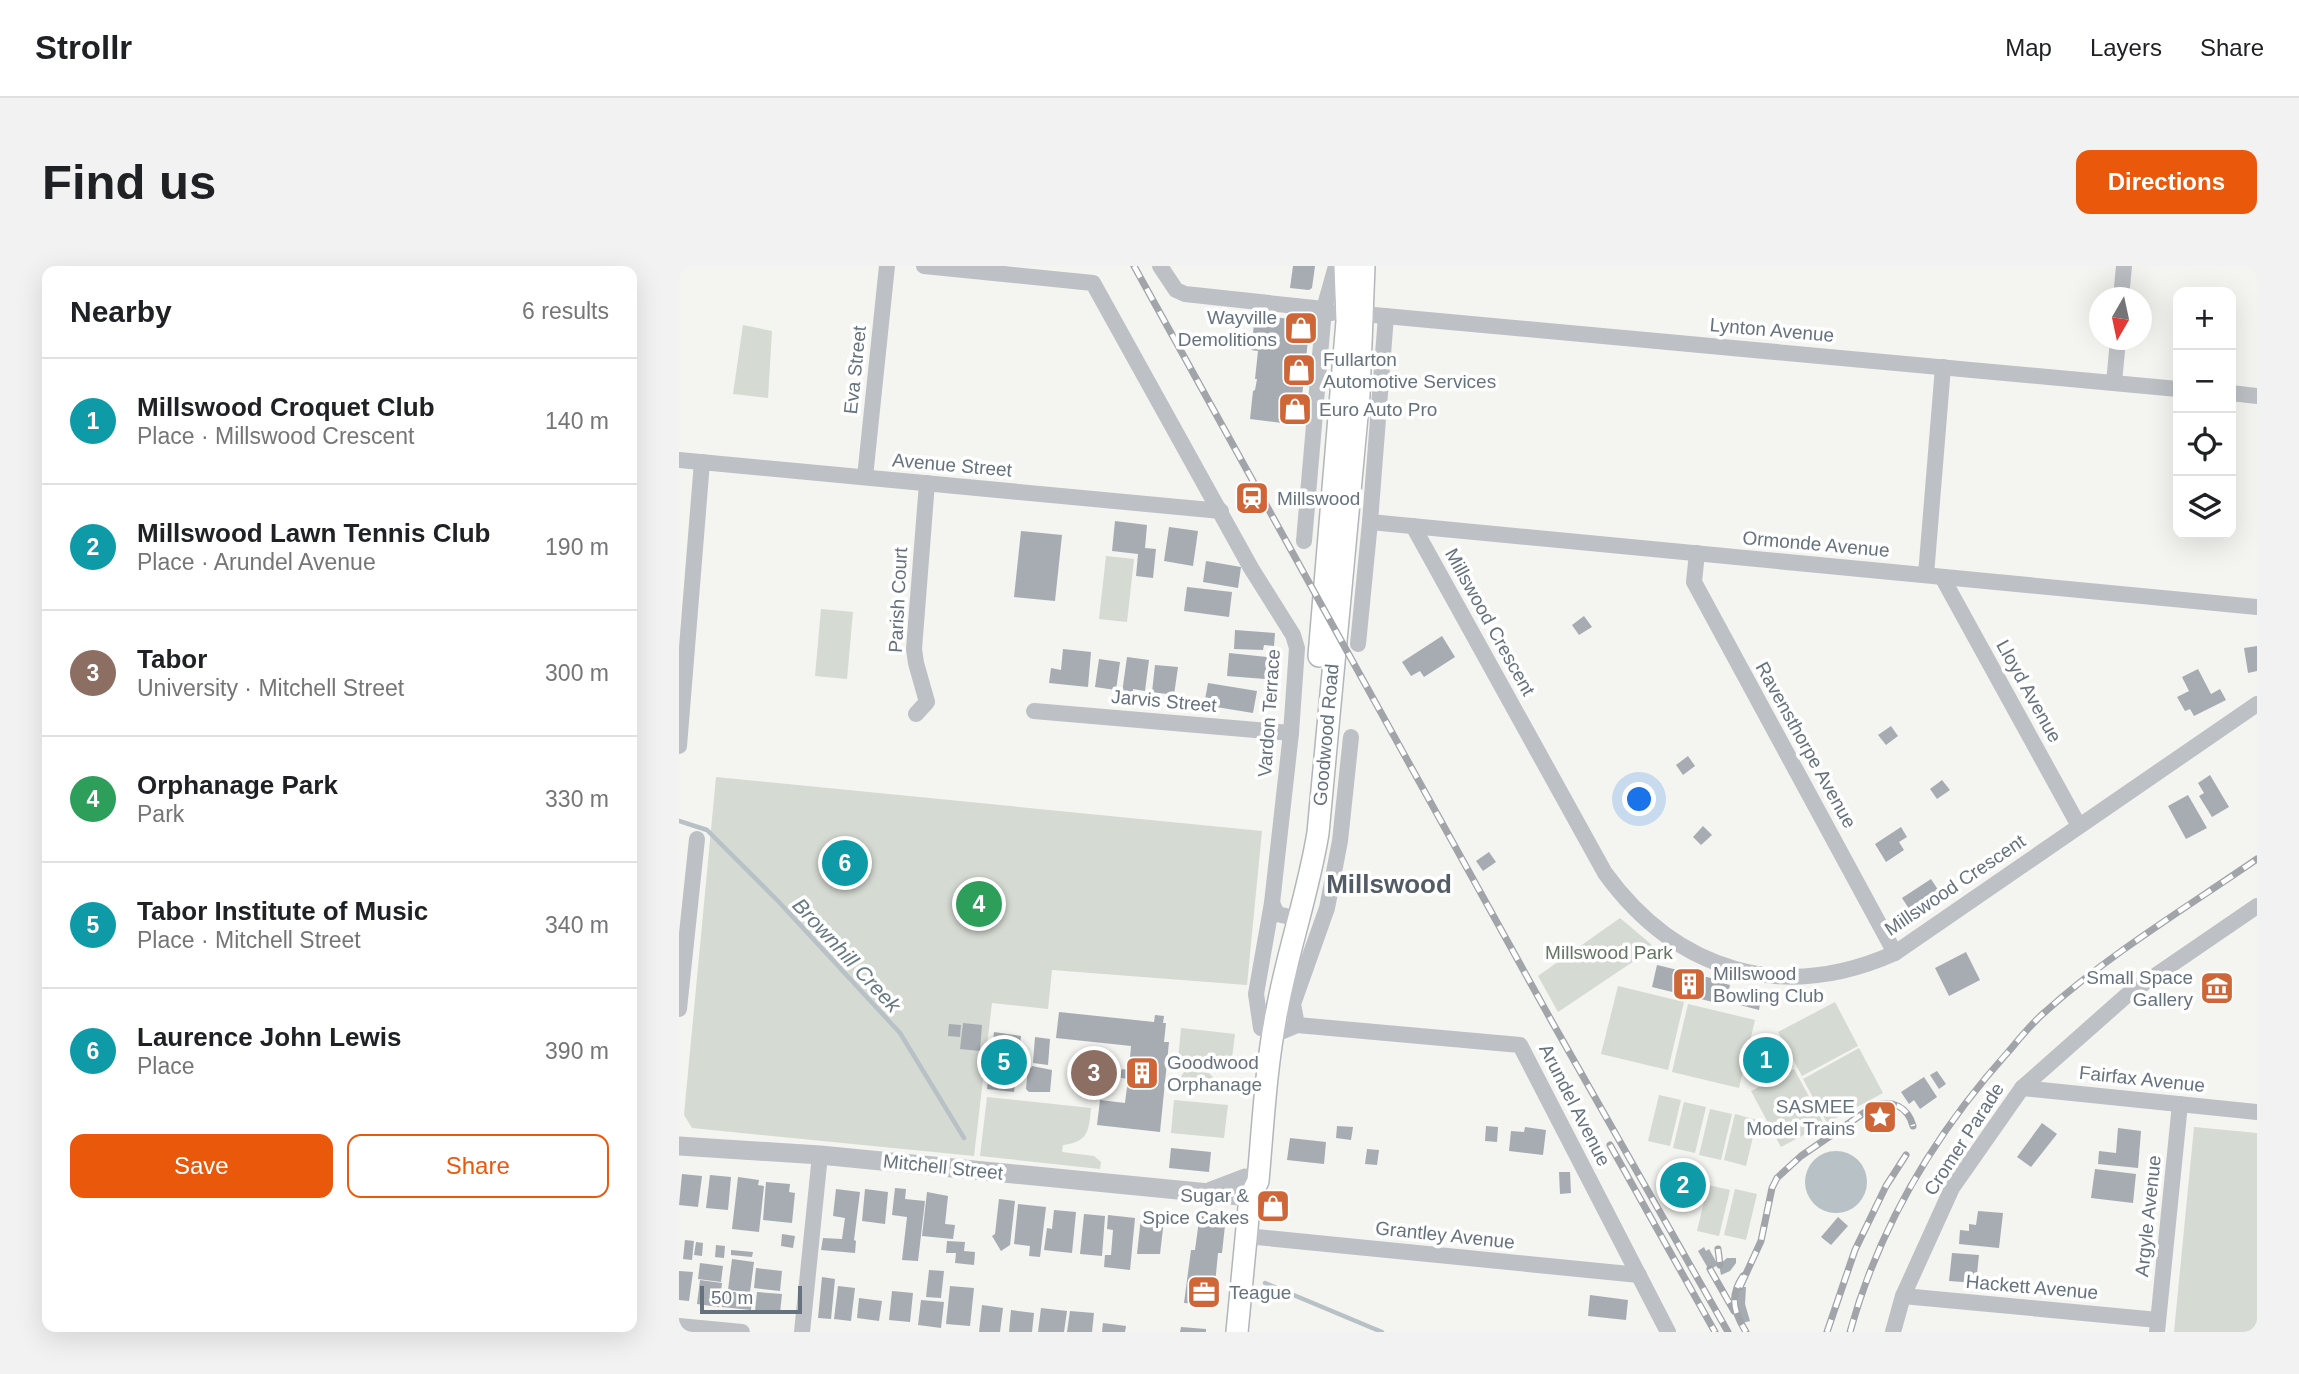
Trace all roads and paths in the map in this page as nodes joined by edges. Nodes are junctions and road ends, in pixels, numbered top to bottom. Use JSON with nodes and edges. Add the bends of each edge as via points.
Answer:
{"nodes":[{"id":1,"x":887,"y":266,"type":"edge"},
{"id":2,"x":924,"y":266,"type":"edge"},
{"id":3,"x":1160,"y":266,"type":"edge"},
{"id":4,"x":1336,"y":266,"type":"edge"},
{"id":5,"x":1345,"y":266,"type":"edge"},
{"id":6,"x":1364,"y":266,"type":"edge"},
{"id":7,"x":2124,"y":266,"type":"edge"},
{"id":8,"x":2122,"y":287,"type":"edge"},
{"id":9,"x":1324,"y":309,"type":"junction"},
{"id":10,"x":1386,"y":316,"type":"junction"},
{"id":11,"x":1355,"y":317,"type":"junction"},
{"id":12,"x":2117,"y":350,"type":"edge"},
{"id":13,"x":1943,"y":367,"type":"junction"},
{"id":14,"x":2114,"y":383,"type":"junction"},
{"id":15,"x":2173,"y":388,"type":"edge"},
{"id":16,"x":2236,"y":394,"type":"edge"},
{"id":17,"x":2257,"y":396,"type":"edge"},
{"id":18,"x":679,"y":460,"type":"edge"},
{"id":19,"x":702,"y":462,"type":"junction"},
{"id":20,"x":865,"y":478,"type":"junction"},
{"id":21,"x":927,"y":483,"type":"junction"},
{"id":22,"x":1221,"y":511,"type":"junction"},
{"id":23,"x":1370,"y":522,"type":"junction"},
{"id":24,"x":1413,"y":526,"type":"junction"},
{"id":25,"x":1304,"y":541,"type":"dead end"},
{"id":26,"x":1697,"y":553,"type":"junction"},
{"id":27,"x":1934,"y":576,"type":"junction"},
{"id":28,"x":2257,"y":607,"type":"edge"},
{"id":29,"x":1358,"y":644,"type":"dead end"},
{"id":30,"x":2257,"y":704,"type":"edge"},
{"id":31,"x":1034,"y":711,"type":"dead end"},
{"id":32,"x":916,"y":714,"type":"dead end"},
{"id":33,"x":1291,"y":733,"type":"junction"},
{"id":34,"x":1350,"y":737,"type":"dead end"},
{"id":35,"x":679,"y":746,"type":"edge"},
{"id":36,"x":2079,"y":826,"type":"junction"},
{"id":37,"x":697,"y":839,"type":"dead end"},
{"id":38,"x":2257,"y":906,"type":"edge"},
{"id":39,"x":1279,"y":910,"type":"junction"},
{"id":40,"x":1895,"y":953,"type":"junction"},
{"id":41,"x":679,"y":1009,"type":"edge"},
{"id":42,"x":1297,"y":1025,"type":"junction"},
{"id":43,"x":1267,"y":1032,"type":"junction"},
{"id":44,"x":2022,"y":1088,"type":"junction"},
{"id":45,"x":2180,"y":1104,"type":"junction"},
{"id":46,"x":2257,"y":1112,"type":"edge"},
{"id":47,"x":679,"y":1146,"type":"edge"},
{"id":48,"x":820,"y":1155,"type":"junction"},
{"id":49,"x":1247,"y":1188,"type":"junction"},
{"id":50,"x":1247,"y":1236,"type":"junction"},
{"id":51,"x":1639,"y":1275,"type":"junction"},
{"id":52,"x":1903,"y":1296,"type":"junction"},
{"id":53,"x":679,"y":1326,"type":"edge"},
{"id":54,"x":2158,"y":1326,"type":"edge"},
{"id":55,"x":742,"y":1332,"type":"edge"},
{"id":56,"x":801,"y":1332,"type":"edge"},
{"id":57,"x":1237,"y":1332,"type":"edge"},
{"id":58,"x":1668,"y":1332,"type":"edge"},
{"id":59,"x":1893,"y":1332,"type":"edge"}],
"edges":[{"from":1,"to":20,"type":"street","name":"Eva Street"},
{"from":2,"to":22,"type":"street","name":"Vardon Terrace","via":[[1093,283]]},
{"from":3,"to":9,"type":"street","via":[[1176,290],[1185,294]]},
{"from":4,"to":9,"type":"street"},
{"from":5,"to":11,"type":"main road","name":"Goodwood Road"},
{"from":6,"to":11,"type":"main road","name":"Goodwood Road"},
{"from":7,"to":8,"type":"street"},
{"from":9,"to":11,"type":"street"},
{"from":9,"to":25,"type":"street"},
{"from":10,"to":11,"type":"street","name":"Lynton Avenue"},
{"from":10,"to":13,"type":"street","name":"Lynton Avenue"},
{"from":10,"to":23,"type":"street"},
{"from":11,"to":39,"type":"main road","name":"Goodwood Road","via":[[1308,795],[1298,869]]},
{"from":11,"to":43,"type":"main road","name":"Goodwood Road","via":[[1359,395],[1318,833],[1305,902]]},
{"from":12,"to":14,"type":"street"},
{"from":13,"to":14,"type":"street","name":"Lynton Avenue"},
{"from":13,"to":27,"type":"street"},
{"from":14,"to":15,"type":"street","name":"Lynton Avenue"},
{"from":16,"to":17,"type":"street"},
{"from":18,"to":19,"type":"street","name":"Avenue Street"},
{"from":19,"to":20,"type":"street","name":"Avenue Street"},
{"from":19,"to":35,"type":"street"},
{"from":20,"to":21,"type":"street","name":"Avenue Street"},
{"from":21,"to":22,"type":"street","name":"Avenue Street"},
{"from":21,"to":32,"type":"street","name":"Parish Court","via":[[914,649],[927,702]]},
{"from":22,"to":33,"type":"street","name":"Vardon Terrace","via":[[1293,635],[1297,648]]},
{"from":23,"to":24,"type":"street","name":"Ormonde Avenue"},
{"from":23,"to":29,"type":"street"},
{"from":24,"to":26,"type":"street","name":"Ormonde Avenue"},
{"from":24,"to":40,"type":"street","name":"Millswood Crescent","via":[[1605,873],[1649,923],[1704,958],[1771,977],[1831,973]]},
{"from":26,"to":27,"type":"street","name":"Ormonde Avenue"},
{"from":26,"to":40,"type":"street","name":"Ravensthorpe Avenue","via":[[1694,582]]},
{"from":27,"to":28,"type":"street","name":"Ormonde Avenue"},
{"from":27,"to":36,"type":"street","name":"Lloyd Avenue"},
{"from":30,"to":36,"type":"street","name":"Millswood Crescent"},
{"from":31,"to":33,"type":"street","name":"Jarvis Street"},
{"from":33,"to":39,"type":"street","name":"Vardon Terrace"},
{"from":34,"to":42,"type":"street","via":[[1340,841],[1327,908],[1293,1004]]},
{"from":36,"to":40,"type":"street","name":"Millswood Crescent"},
{"from":37,"to":41,"type":"street"},
{"from":38,"to":44,"type":"street","name":"Cromer Parade","via":[[2127,995]]},
{"from":39,"to":43,"type":"main road","name":"Goodwood Road","via":[[1267,992]]},
{"from":42,"to":43,"type":"street","name":"Arundel Avenue"},
{"from":42,"to":51,"type":"street","name":"Arundel Avenue","via":[[1520,1045]]},
{"from":43,"to":49,"type":"main road","name":"Goodwood Road","via":[[1258,1181]]},
{"from":44,"to":45,"type":"street","name":"Fairfax Avenue"},
{"from":44,"to":52,"type":"street","name":"Cromer Parade","via":[[1952,1188]]},
{"from":45,"to":46,"type":"street","name":"Fairfax Avenue"},
{"from":45,"to":54,"type":"street","name":"Argyle Avenue"},
{"from":47,"to":48,"type":"street","name":"Mitchell Street"},
{"from":48,"to":49,"type":"street","name":"Mitchell Street","via":[[1206,1193]]},
{"from":48,"to":56,"type":"street"},
{"from":49,"to":50,"type":"main road","name":"Goodwood Road"},
{"from":50,"to":51,"type":"street","name":"Grantley Avenue"},
{"from":50,"to":57,"type":"main road","name":"Goodwood Road"},
{"from":51,"to":58,"type":"street","name":"Arundel Avenue"},
{"from":52,"to":54,"type":"street","name":"Hackett Avenue"},
{"from":52,"to":59,"type":"street","name":"Cromer Parade"},
{"from":53,"to":55,"type":"street"}]}
